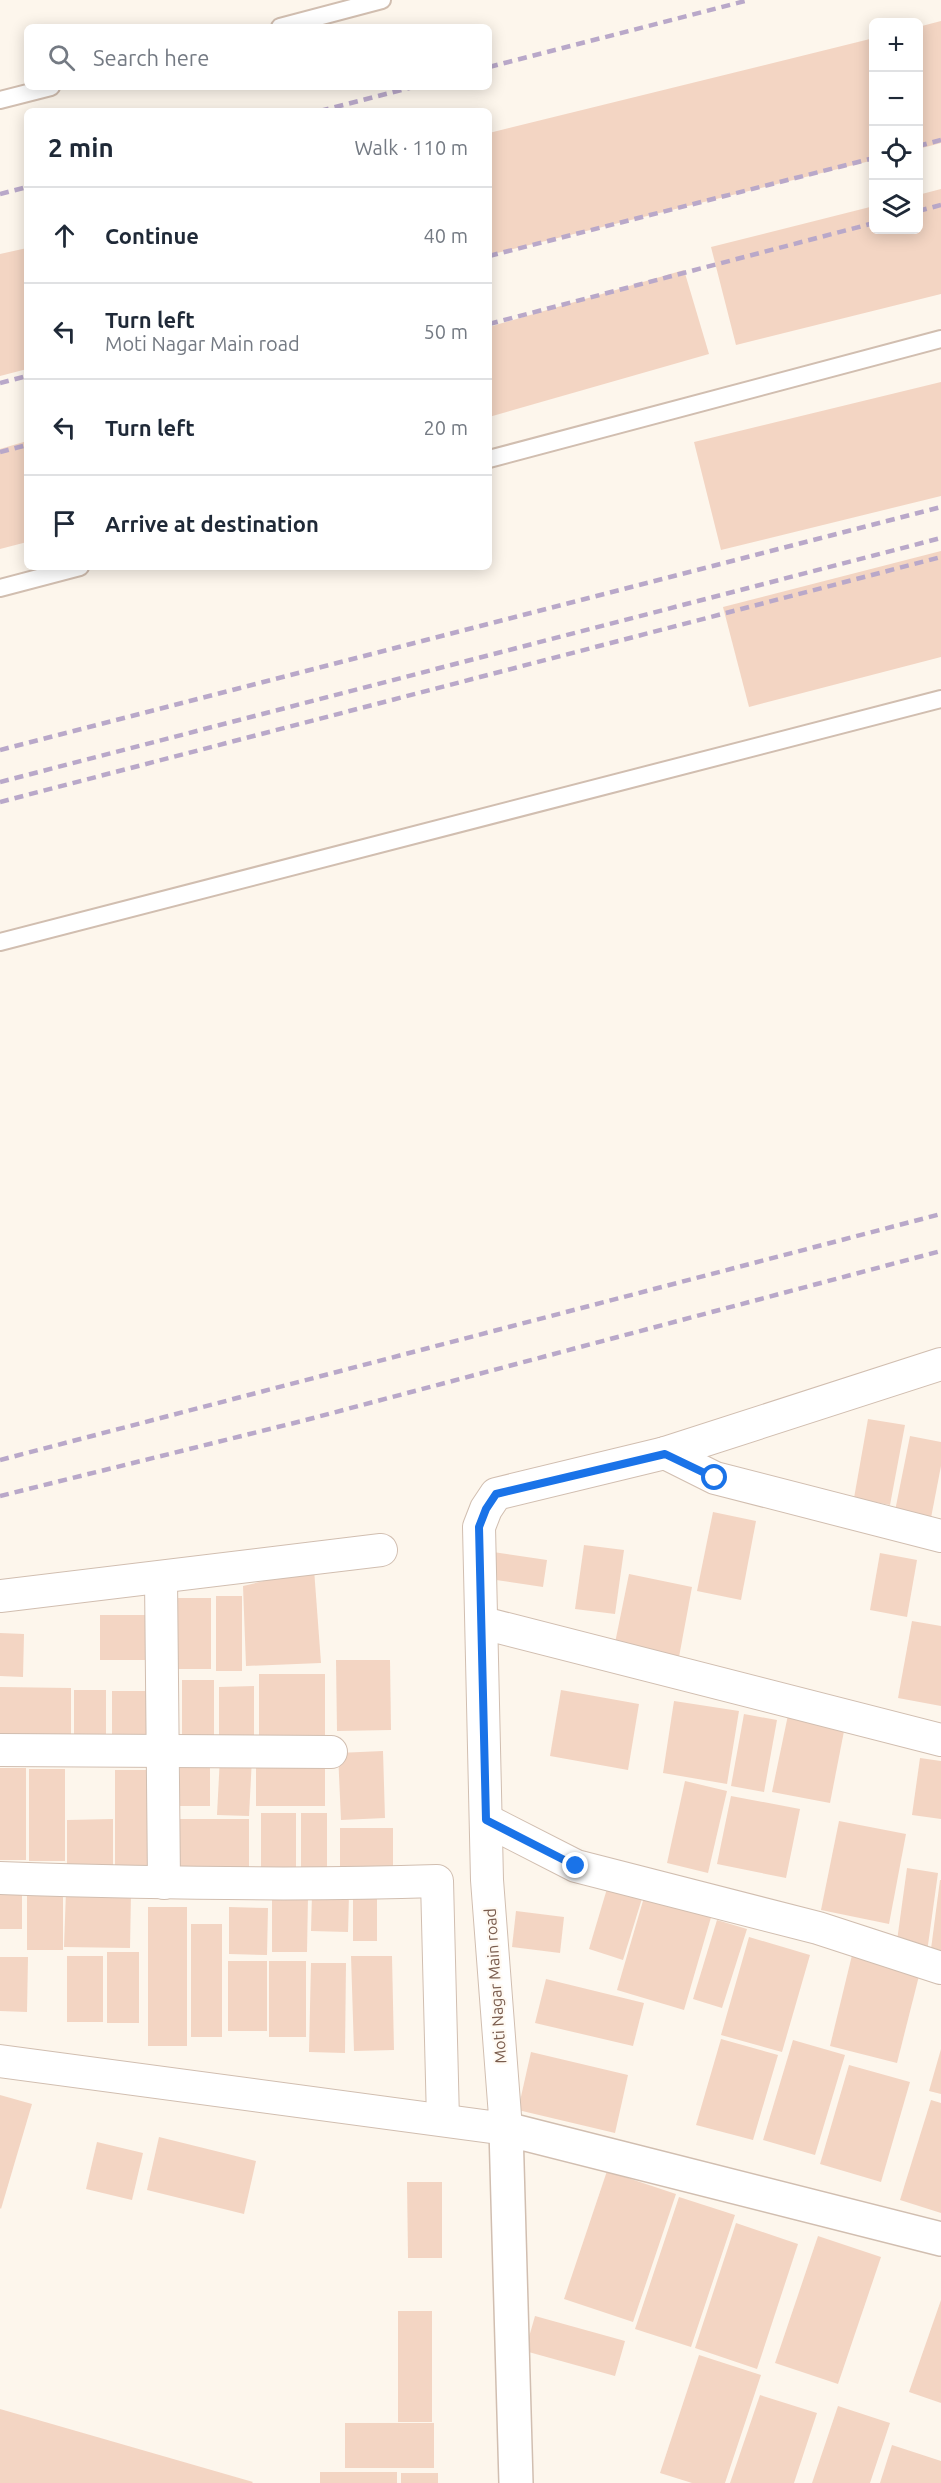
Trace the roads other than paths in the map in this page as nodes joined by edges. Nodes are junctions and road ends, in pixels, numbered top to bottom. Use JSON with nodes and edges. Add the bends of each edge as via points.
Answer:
{"nodes":[{"id":1,"x":382,"y":0,"type":"edge"},
{"id":2,"x":290,"y":24,"type":"edge"},
{"id":3,"x":39,"y":90,"type":"edge"},
{"id":4,"x":0,"y":100,"type":"edge"},
{"id":5,"x":941,"y":339,"type":"edge"},
{"id":6,"x":492,"y":458,"type":"edge"},
{"id":7,"x":69,"y":570,"type":"edge"},
{"id":8,"x":0,"y":588,"type":"edge"},
{"id":9,"x":941,"y":699,"type":"edge"},
{"id":10,"x":0,"y":942,"type":"edge"},
{"id":11,"x":941,"y":1364,"type":"edge"},
{"id":12,"x":665,"y":1454,"type":"junction"},
{"id":13,"x":941,"y":1536,"type":"edge"},
{"id":14,"x":381,"y":1550,"type":"dead end"},
{"id":15,"x":161,"y":1578,"type":"junction"},
{"id":16,"x":0,"y":1596,"type":"edge"},
{"id":17,"x":483,"y":1623,"type":"junction"},
{"id":18,"x":941,"y":1740,"type":"edge"},
{"id":19,"x":0,"y":1750,"type":"edge"},
{"id":20,"x":163,"y":1752,"type":"junction"},
{"id":21,"x":331,"y":1752,"type":"dead end"},
{"id":22,"x":486,"y":1820,"type":"junction"},
{"id":23,"x":0,"y":1878,"type":"edge"},
{"id":24,"x":164,"y":1883,"type":"junction"},
{"id":25,"x":941,"y":1968,"type":"edge"},
{"id":26,"x":0,"y":2061,"type":"edge"},
{"id":27,"x":443,"y":2120,"type":"junction"},
{"id":28,"x":506,"y":2129,"type":"junction"},
{"id":29,"x":941,"y":2239,"type":"edge"},
{"id":30,"x":516,"y":2483,"type":"edge"}],
"edges":[{"from":1,"to":2,"type":"lane"},
{"from":3,"to":4,"type":"lane"},
{"from":5,"to":6,"type":"lane"},
{"from":7,"to":8,"type":"lane"},
{"from":9,"to":10,"type":"lane"},
{"from":11,"to":12,"type":"street"},
{"from":12,"to":13,"type":"street","via":[[715,1478]]},
{"from":12,"to":17,"type":"street","name":"Moti Nagar Main road","via":[[496,1494],[479,1527]]},
{"from":14,"to":15,"type":"street"},
{"from":15,"to":16,"type":"street"},
{"from":15,"to":20,"type":"street"},
{"from":17,"to":18,"type":"street"},
{"from":17,"to":22,"type":"street","name":"Moti Nagar Main road"},
{"from":19,"to":20,"type":"street"},
{"from":20,"to":21,"type":"street"},
{"from":20,"to":24,"type":"street"},
{"from":22,"to":25,"type":"street","via":[[576,1866],[818,1928]]},
{"from":22,"to":28,"type":"street","name":"Moti Nagar Main road"},
{"from":23,"to":24,"type":"street"},
{"from":24,"to":27,"type":"street","via":[[437,1881]]},
{"from":26,"to":27,"type":"street"},
{"from":27,"to":28,"type":"street"},
{"from":28,"to":29,"type":"street"},
{"from":28,"to":30,"type":"street","name":"Moti Nagar Main road"}]}
